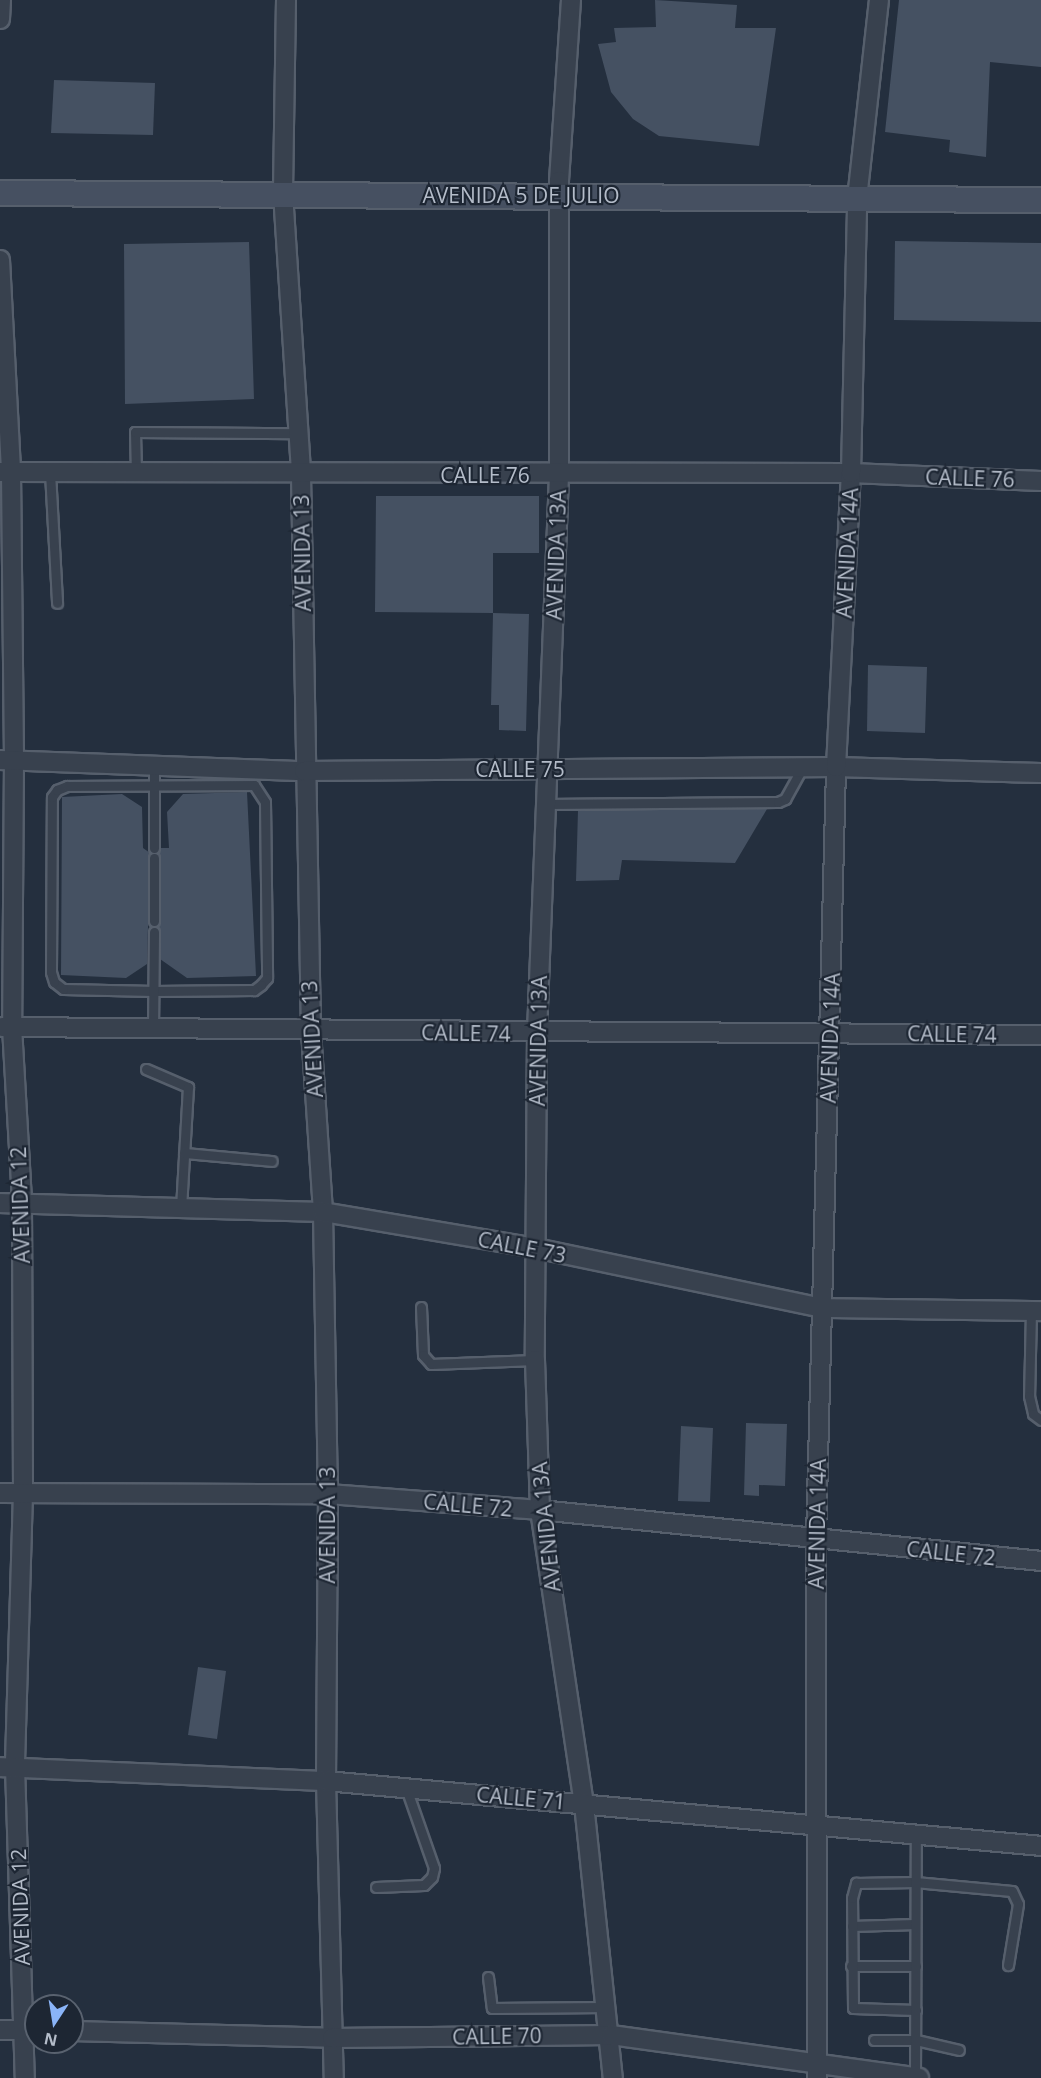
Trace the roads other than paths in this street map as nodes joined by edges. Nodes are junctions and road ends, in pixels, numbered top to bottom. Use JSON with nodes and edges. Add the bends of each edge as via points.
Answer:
{"nodes":[{"id":1,"x":1,"y":0,"type":"edge"},
{"id":2,"x":286,"y":0,"type":"edge"},
{"id":3,"x":571,"y":0,"type":"edge"},
{"id":4,"x":879,"y":0,"type":"edge"},
{"id":5,"x":0,"y":19,"type":"edge"},
{"id":6,"x":0,"y":176,"type":"edge"},
{"id":7,"x":1041,"y":184,"type":"edge"},
{"id":8,"x":283,"y":186,"type":"junction"},
{"id":9,"x":559,"y":188,"type":"junction"},
{"id":10,"x":857,"y":191,"type":"junction"},
{"id":11,"x":0,"y":193,"type":"edge"},
{"id":12,"x":1041,"y":200,"type":"edge"},
{"id":13,"x":0,"y":260,"type":"edge"},
{"id":14,"x":298,"y":433,"type":"junction"},
{"id":15,"x":5,"y":472,"type":"edge"},
{"id":16,"x":50,"y":472,"type":"junction"},
{"id":17,"x":136,"y":473,"type":"junction"},
{"id":18,"x":851,"y":473,"type":"junction"},
{"id":19,"x":301,"y":475,"type":"junction"},
{"id":20,"x":559,"y":475,"type":"junction"},
{"id":21,"x":1041,"y":481,"type":"edge"},
{"id":22,"x":57,"y":603,"type":"dead end"},
{"id":23,"x":7,"y":760,"type":"edge"},
{"id":24,"x":154,"y":765,"type":"junction"},
{"id":25,"x":836,"y":766,"type":"junction"},
{"id":26,"x":803,"y":767,"type":"junction"},
{"id":27,"x":548,"y":769,"type":"junction"},
{"id":28,"x":304,"y":771,"type":"junction"},
{"id":29,"x":1041,"y":773,"type":"edge"},
{"id":30,"x":154,"y":785,"type":"junction"},
{"id":31,"x":546,"y":804,"type":"junction"},
{"id":32,"x":154,"y":848,"type":"dead end"},
{"id":33,"x":154,"y":858,"type":"dead end"},
{"id":34,"x":154,"y":921,"type":"dead end"},
{"id":35,"x":154,"y":932,"type":"dead end"},
{"id":36,"x":154,"y":991,"type":"junction"},
{"id":37,"x":6,"y":1027,"type":"edge"},
{"id":38,"x":153,"y":1029,"type":"junction"},
{"id":39,"x":310,"y":1031,"type":"junction"},
{"id":40,"x":537,"y":1033,"type":"junction"},
{"id":41,"x":830,"y":1033,"type":"junction"},
{"id":42,"x":1041,"y":1035,"type":"edge"},
{"id":43,"x":146,"y":1069,"type":"dead end"},
{"id":44,"x":184,"y":1153,"type":"junction"},
{"id":45,"x":272,"y":1161,"type":"dead end"},
{"id":46,"x":0,"y":1203,"type":"edge"},
{"id":47,"x":22,"y":1203,"type":"junction"},
{"id":48,"x":181,"y":1207,"type":"junction"},
{"id":49,"x":322,"y":1212,"type":"junction"},
{"id":50,"x":535,"y":1248,"type":"junction"},
{"id":51,"x":421,"y":1307,"type":"dead end"},
{"id":52,"x":822,"y":1308,"type":"junction"},
{"id":53,"x":1036,"y":1311,"type":"edge"},
{"id":54,"x":535,"y":1360,"type":"junction"},
{"id":55,"x":1041,"y":1420,"type":"edge"},
{"id":56,"x":0,"y":1493,"type":"edge"},
{"id":57,"x":23,"y":1493,"type":"junction"},
{"id":58,"x":328,"y":1494,"type":"junction"},
{"id":59,"x":540,"y":1510,"type":"junction"},
{"id":60,"x":816,"y":1538,"type":"junction"},
{"id":61,"x":1041,"y":1561,"type":"edge"},
{"id":62,"x":8,"y":1767,"type":"edge"},
{"id":63,"x":326,"y":1781,"type":"junction"},
{"id":64,"x":406,"y":1788,"type":"junction"},
{"id":65,"x":584,"y":1804,"type":"junction"},
{"id":66,"x":816,"y":1824,"type":"junction"},
{"id":67,"x":916,"y":1833,"type":"junction"},
{"id":68,"x":1041,"y":1846,"type":"edge"},
{"id":69,"x":915,"y":1882,"type":"junction"},
{"id":70,"x":376,"y":1887,"type":"dead end"},
{"id":71,"x":915,"y":1924,"type":"junction"},
{"id":72,"x":852,"y":1926,"type":"junction"},
{"id":73,"x":1008,"y":1965,"type":"dead end"},
{"id":74,"x":851,"y":1966,"type":"junction"},
{"id":75,"x":916,"y":1966,"type":"junction"},
{"id":76,"x":489,"y":1977,"type":"dead end"},
{"id":77,"x":27,"y":1994,"type":"edge"},
{"id":78,"x":606,"y":2007,"type":"junction"},
{"id":79,"x":916,"y":2010,"type":"junction"},
{"id":80,"x":0,"y":2030,"type":"edge"},
{"id":81,"x":24,"y":2030,"type":"edge"},
{"id":82,"x":84,"y":2031,"type":"edge"},
{"id":83,"x":611,"y":2035,"type":"junction"},
{"id":84,"x":332,"y":2038,"type":"junction"},
{"id":85,"x":874,"y":2040,"type":"dead end"},
{"id":86,"x":916,"y":2040,"type":"junction"},
{"id":87,"x":959,"y":2050,"type":"dead end"},
{"id":88,"x":28,"y":2054,"type":"edge"},
{"id":89,"x":816,"y":2070,"type":"edge"},
{"id":90,"x":25,"y":2078,"type":"edge"},
{"id":91,"x":334,"y":2078,"type":"edge"},
{"id":92,"x":613,"y":2078,"type":"edge"},
{"id":93,"x":917,"y":2078,"type":"edge"}],
"edges":[{"from":1,"to":5,"type":"street"},
{"from":2,"to":8,"type":"street","name":"AVENIDA 13"},
{"from":3,"to":9,"type":"street","name":"AVENIDA 13A"},
{"from":4,"to":10,"type":"street","name":"AVENIDA 14A"},
{"from":6,"to":8,"type":"main road","name":"AVENIDA 5 DE JULIO"},
{"from":7,"to":10,"type":"main road","name":"AVENIDA 5 DE JULIO"},
{"from":8,"to":9,"type":"main road","name":"AVENIDA 5 DE JULIO"},
{"from":8,"to":11,"type":"main road","name":"AVENIDA 5 DE JULIO"},
{"from":8,"to":14,"type":"street","name":"AVENIDA 13"},
{"from":9,"to":10,"type":"main road","name":"AVENIDA 5 DE JULIO"},
{"from":9,"to":20,"type":"street","name":"AVENIDA 13A"},
{"from":10,"to":12,"type":"main road","name":"AVENIDA 5 DE JULIO"},
{"from":10,"to":18,"type":"street","name":"AVENIDA 14A"},
{"from":13,"to":15,"type":"street","name":"AVENIDA 12"},
{"from":14,"to":17,"type":"lane","via":[[135,432]]},
{"from":14,"to":19,"type":"street","name":"AVENIDA 13"},
{"from":15,"to":16,"type":"street","name":"CALLE 76"},
{"from":15,"to":23,"type":"street","name":"AVENIDA 12"},
{"from":16,"to":17,"type":"street","name":"CALLE 76"},
{"from":16,"to":22,"type":"lane"},
{"from":17,"to":19,"type":"street","name":"CALLE 76"},
{"from":18,"to":20,"type":"street","name":"CALLE 76"},
{"from":18,"to":21,"type":"street","name":"CALLE 76"},
{"from":18,"to":25,"type":"street","name":"AVENIDA 14A"},
{"from":19,"to":20,"type":"street","name":"CALLE 76"},
{"from":19,"to":28,"type":"street","name":"AVENIDA 13"},
{"from":20,"to":27,"type":"street","name":"AVENIDA 13A"},
{"from":23,"to":24,"type":"street","name":"CALLE 75"},
{"from":23,"to":37,"type":"street","name":"AVENIDA 12"},
{"from":24,"to":28,"type":"street","name":"CALLE 75"},
{"from":24,"to":30,"type":"lane"},
{"from":25,"to":26,"type":"street","name":"CALLE 75"},
{"from":25,"to":29,"type":"street","name":"CALLE 75"},
{"from":25,"to":41,"type":"street","name":"AVENIDA 14A"},
{"from":26,"to":27,"type":"street","name":"CALLE 75"},
{"from":26,"to":31,"type":"lane","via":[[785,798],[778,802]]},
{"from":27,"to":28,"type":"street","name":"CALLE 75"},
{"from":27,"to":31,"type":"street","name":"AVENIDA 13A"},
{"from":28,"to":39,"type":"street","name":"AVENIDA 13"},
{"from":30,"to":32,"type":"lane"},
{"from":30,"to":36,"type":"lane","via":[[67,786],[52,797],[51,972],[54,982],[63,989]]},
{"from":30,"to":36,"type":"lane","via":[[254,786],[262,792],[267,978],[254,990]]},
{"from":31,"to":40,"type":"street","name":"AVENIDA 13A"},
{"from":33,"to":34,"type":"lane"},
{"from":35,"to":36,"type":"lane"},
{"from":36,"to":38,"type":"lane"},
{"from":37,"to":38,"type":"street","name":"CALLE 74"},
{"from":37,"to":47,"type":"street","name":"AVENIDA 12"},
{"from":38,"to":39,"type":"street","name":"CALLE 74"},
{"from":39,"to":40,"type":"street","name":"CALLE 74"},
{"from":39,"to":49,"type":"street","name":"AVENIDA 13"},
{"from":40,"to":41,"type":"street","name":"CALLE 74"},
{"from":40,"to":50,"type":"street","name":"AVENIDA 13A"},
{"from":41,"to":42,"type":"street","name":"CALLE 74"},
{"from":41,"to":52,"type":"street","name":"AVENIDA 14A"},
{"from":43,"to":44,"type":"lane","via":[[188,1087]]},
{"from":44,"to":45,"type":"lane"},
{"from":44,"to":48,"type":"lane"},
{"from":46,"to":47,"type":"street","name":"CALLE 73"},
{"from":47,"to":48,"type":"street","name":"CALLE 73"},
{"from":47,"to":57,"type":"street","name":"AVENIDA 12"},
{"from":48,"to":49,"type":"street","name":"CALLE 73"},
{"from":49,"to":50,"type":"street","name":"CALLE 73"},
{"from":49,"to":58,"type":"street","name":"AVENIDA 13"},
{"from":50,"to":52,"type":"street","name":"CALLE 73"},
{"from":50,"to":54,"type":"street","name":"AVENIDA 13A"},
{"from":51,"to":54,"type":"lane","via":[[423,1355],[431,1364]]},
{"from":52,"to":53,"type":"street","name":"CALLE 73"},
{"from":52,"to":60,"type":"street","name":"AVENIDA 14A"},
{"from":53,"to":55,"type":"lane","via":[[1029,1396],[1033,1414]]},
{"from":54,"to":59,"type":"street","name":"AVENIDA 13A"},
{"from":56,"to":57,"type":"street","name":"CALLE 72"},
{"from":57,"to":58,"type":"street","name":"CALLE 72"},
{"from":57,"to":62,"type":"street","name":"AVENIDA 12"},
{"from":58,"to":59,"type":"street","name":"CALLE 72"},
{"from":58,"to":63,"type":"street","name":"AVENIDA 13"},
{"from":59,"to":60,"type":"street","name":"CALLE 72"},
{"from":59,"to":65,"type":"street","name":"AVENIDA 13A"},
{"from":60,"to":61,"type":"street","name":"CALLE 72"},
{"from":60,"to":66,"type":"street","name":"AVENIDA 14A"},
{"from":62,"to":63,"type":"street","name":"CALLE 71"},
{"from":62,"to":77,"type":"street","name":"AVENIDA 12"},
{"from":63,"to":64,"type":"street","name":"CALLE 71"},
{"from":63,"to":84,"type":"street","name":"AVENIDA 13"},
{"from":64,"to":65,"type":"street","name":"CALLE 71"},
{"from":64,"to":70,"type":"lane","via":[[434,1868],[432,1877],[424,1885]]},
{"from":65,"to":66,"type":"street","name":"CALLE 71"},
{"from":65,"to":78,"type":"street","name":"AVENIDA 13A"},
{"from":66,"to":67,"type":"street","name":"CALLE 71"},
{"from":66,"to":89,"type":"street","name":"AVENIDA 14A"},
{"from":67,"to":68,"type":"street","name":"CALLE 71"},
{"from":67,"to":69,"type":"lane"},
{"from":69,"to":71,"type":"lane"},
{"from":69,"to":72,"type":"lane","via":[[856,1883]]},
{"from":69,"to":73,"type":"lane","via":[[1012,1891],[1018,1904]]},
{"from":71,"to":72,"type":"lane"},
{"from":71,"to":75,"type":"lane"},
{"from":72,"to":74,"type":"lane"},
{"from":74,"to":75,"type":"lane"},
{"from":74,"to":79,"type":"lane","via":[[853,2008]]},
{"from":75,"to":79,"type":"lane"},
{"from":76,"to":78,"type":"lane","via":[[492,2008]]},
{"from":78,"to":83,"type":"street","name":"AVENIDA 13A"},
{"from":79,"to":86,"type":"lane"},
{"from":80,"to":81,"type":"street"},
{"from":82,"to":84,"type":"street","name":"CALLE 70"},
{"from":83,"to":84,"type":"street","name":"CALLE 70"},
{"from":83,"to":89,"type":"street","name":"CALLE 70"},
{"from":83,"to":92,"type":"street","name":"AVENIDA 13A"},
{"from":84,"to":91,"type":"street","name":"AVENIDA 13"},
{"from":85,"to":86,"type":"lane"},
{"from":86,"to":87,"type":"lane"},
{"from":86,"to":93,"type":"lane"},
{"from":88,"to":90,"type":"street","name":"AVENIDA 12"},
{"from":89,"to":93,"type":"street","name":"CALLE 70"}]}
